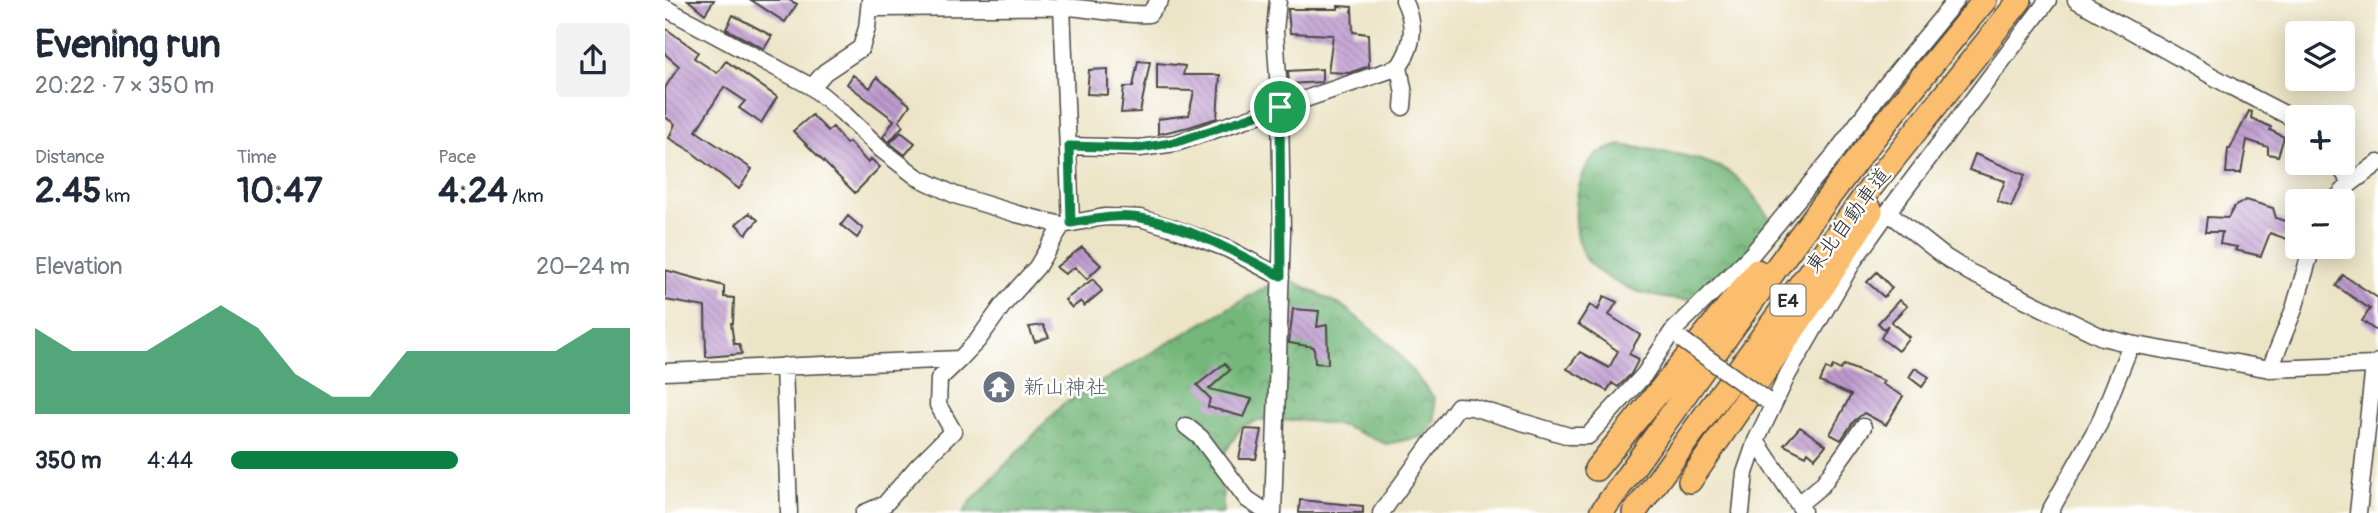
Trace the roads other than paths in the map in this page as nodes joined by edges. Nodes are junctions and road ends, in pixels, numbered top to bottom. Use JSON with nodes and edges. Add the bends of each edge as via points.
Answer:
{"nodes":[{"id":1,"x":1160,"y":0,"type":"edge"},
{"id":2,"x":1278,"y":0,"type":"edge"},
{"id":3,"x":1404,"y":0,"type":"edge"},
{"id":4,"x":1956,"y":0,"type":"edge"},
{"id":5,"x":1985,"y":0,"type":"edge"},
{"id":6,"x":2020,"y":0,"type":"edge"},
{"id":7,"x":2048,"y":0,"type":"edge"},
{"id":8,"x":2076,"y":0,"type":"edge"},
{"id":9,"x":869,"y":4,"type":"edge"},
{"id":10,"x":1062,"y":7,"type":"junction"},
{"id":11,"x":669,"y":9,"type":"edge"},
{"id":12,"x":1399,"y":67,"type":"junction"},
{"id":13,"x":811,"y":87,"type":"junction"},
{"id":14,"x":1948,"y":90,"type":"junction"},
{"id":15,"x":1280,"y":107,"type":"junction"},
{"id":16,"x":1403,"y":107,"type":"dead end"},
{"id":17,"x":2285,"y":114,"type":"edge"},
{"id":18,"x":1873,"y":138,"type":"junction"},
{"id":19,"x":1069,"y":146,"type":"junction"},
{"id":20,"x":2378,"y":163,"type":"edge"},
{"id":21,"x":2345,"y":175,"type":"edge"},
{"id":22,"x":2351,"y":183,"type":"junction"},
{"id":23,"x":2345,"y":189,"type":"edge"},
{"id":24,"x":1888,"y":212,"type":"junction"},
{"id":25,"x":1067,"y":224,"type":"junction"},
{"id":26,"x":2309,"y":259,"type":"edge"},
{"id":27,"x":1281,"y":276,"type":"junction"},
{"id":28,"x":1677,"y":336,"type":"junction"},
{"id":29,"x":2131,"y":344,"type":"junction"},
{"id":30,"x":960,"y":359,"type":"junction"},
{"id":31,"x":2376,"y":363,"type":"edge"},
{"id":32,"x":784,"y":366,"type":"junction"},
{"id":33,"x":2270,"y":369,"type":"junction"},
{"id":34,"x":665,"y":372,"type":"edge"},
{"id":35,"x":1770,"y":402,"type":"junction"},
{"id":36,"x":1186,"y":426,"type":"dead end"},
{"id":37,"x":1863,"y":427,"type":"dead end"},
{"id":38,"x":1756,"y":441,"type":"junction"},
{"id":39,"x":1595,"y":469,"type":"dead end"},
{"id":40,"x":1690,"y":481,"type":"dead end"},
{"id":41,"x":1802,"y":508,"type":"edge"},
{"id":42,"x":789,"y":513,"type":"edge"},
{"id":43,"x":864,"y":513,"type":"edge"},
{"id":44,"x":1271,"y":513,"type":"edge"},
{"id":45,"x":1381,"y":513,"type":"edge"},
{"id":46,"x":1601,"y":513,"type":"edge"},
{"id":47,"x":1633,"y":513,"type":"edge"},
{"id":48,"x":1741,"y":513,"type":"edge"},
{"id":49,"x":2049,"y":513,"type":"edge"},
{"id":50,"x":2358,"y":513,"type":"edge"}],
"edges":[{"from":1,"to":10,"type":"street","via":[[1149,14],[1124,16]]},
{"from":2,"to":15,"type":"street","via":[[1275,31]]},
{"from":3,"to":12,"type":"street","via":[[1412,34],[1409,53]]},
{"from":4,"to":28,"type":"street","via":[[1752,254]]},
{"from":5,"to":18,"type":"highway","name":"東北自動車道","number":"E4"},
{"from":6,"to":14,"type":"highway","name":"東北自動車道","number":"E4"},
{"from":7,"to":24,"type":"street"},
{"from":8,"to":17,"type":"street"},
{"from":9,"to":10,"type":"street"},
{"from":9,"to":13,"type":"street","via":[[860,48]]},
{"from":10,"to":19,"type":"street"},
{"from":11,"to":13,"type":"street"},
{"from":12,"to":15,"type":"street"},
{"from":12,"to":16,"type":"street"},
{"from":13,"to":25,"type":"street","via":[[917,177],[955,195]]},
{"from":14,"to":40,"type":"highway","via":[[1824,285]]},
{"from":14,"to":47,"type":"highway","name":"東北自動車道","number":"E4","via":[[1872,186]]},
{"from":15,"to":19,"type":"street","via":[[1177,142],[1140,148]]},
{"from":15,"to":27,"type":"street"},
{"from":18,"to":39,"type":"highway"},
{"from":18,"to":46,"type":"highway","name":"東北自動車道","number":"E4"},
{"from":19,"to":25,"type":"street"},
{"from":20,"to":22,"type":"street"},
{"from":21,"to":22,"type":"street"},
{"from":22,"to":23,"type":"street"},
{"from":24,"to":29,"type":"street","via":[[1969,272],[2102,337]]},
{"from":24,"to":35,"type":"street"},
{"from":25,"to":27,"type":"street","via":[[1104,217],[1140,218],[1228,249]]},
{"from":25,"to":30,"type":"street"},
{"from":26,"to":33,"type":"street"},
{"from":27,"to":44,"type":"street"},
{"from":28,"to":35,"type":"street","bridge":true},
{"from":28,"to":45,"type":"street","via":[[1588,436],[1569,436],[1458,406]]},
{"from":29,"to":33,"type":"street"},
{"from":29,"to":49,"type":"street","via":[[2099,424]]},
{"from":30,"to":32,"type":"street"},
{"from":30,"to":43,"type":"street","via":[[940,379],[938,405],[953,431],[885,504]]},
{"from":31,"to":33,"type":"street"},
{"from":31,"to":50,"type":"street"},
{"from":32,"to":34,"type":"street"},
{"from":32,"to":42,"type":"street"},
{"from":35,"to":38,"type":"street"},
{"from":36,"to":44,"type":"street","via":[[1201,438],[1247,499]]},
{"from":37,"to":41,"type":"street"},
{"from":38,"to":41,"type":"street"},
{"from":38,"to":48,"type":"street","via":[[1745,472]]}]}
